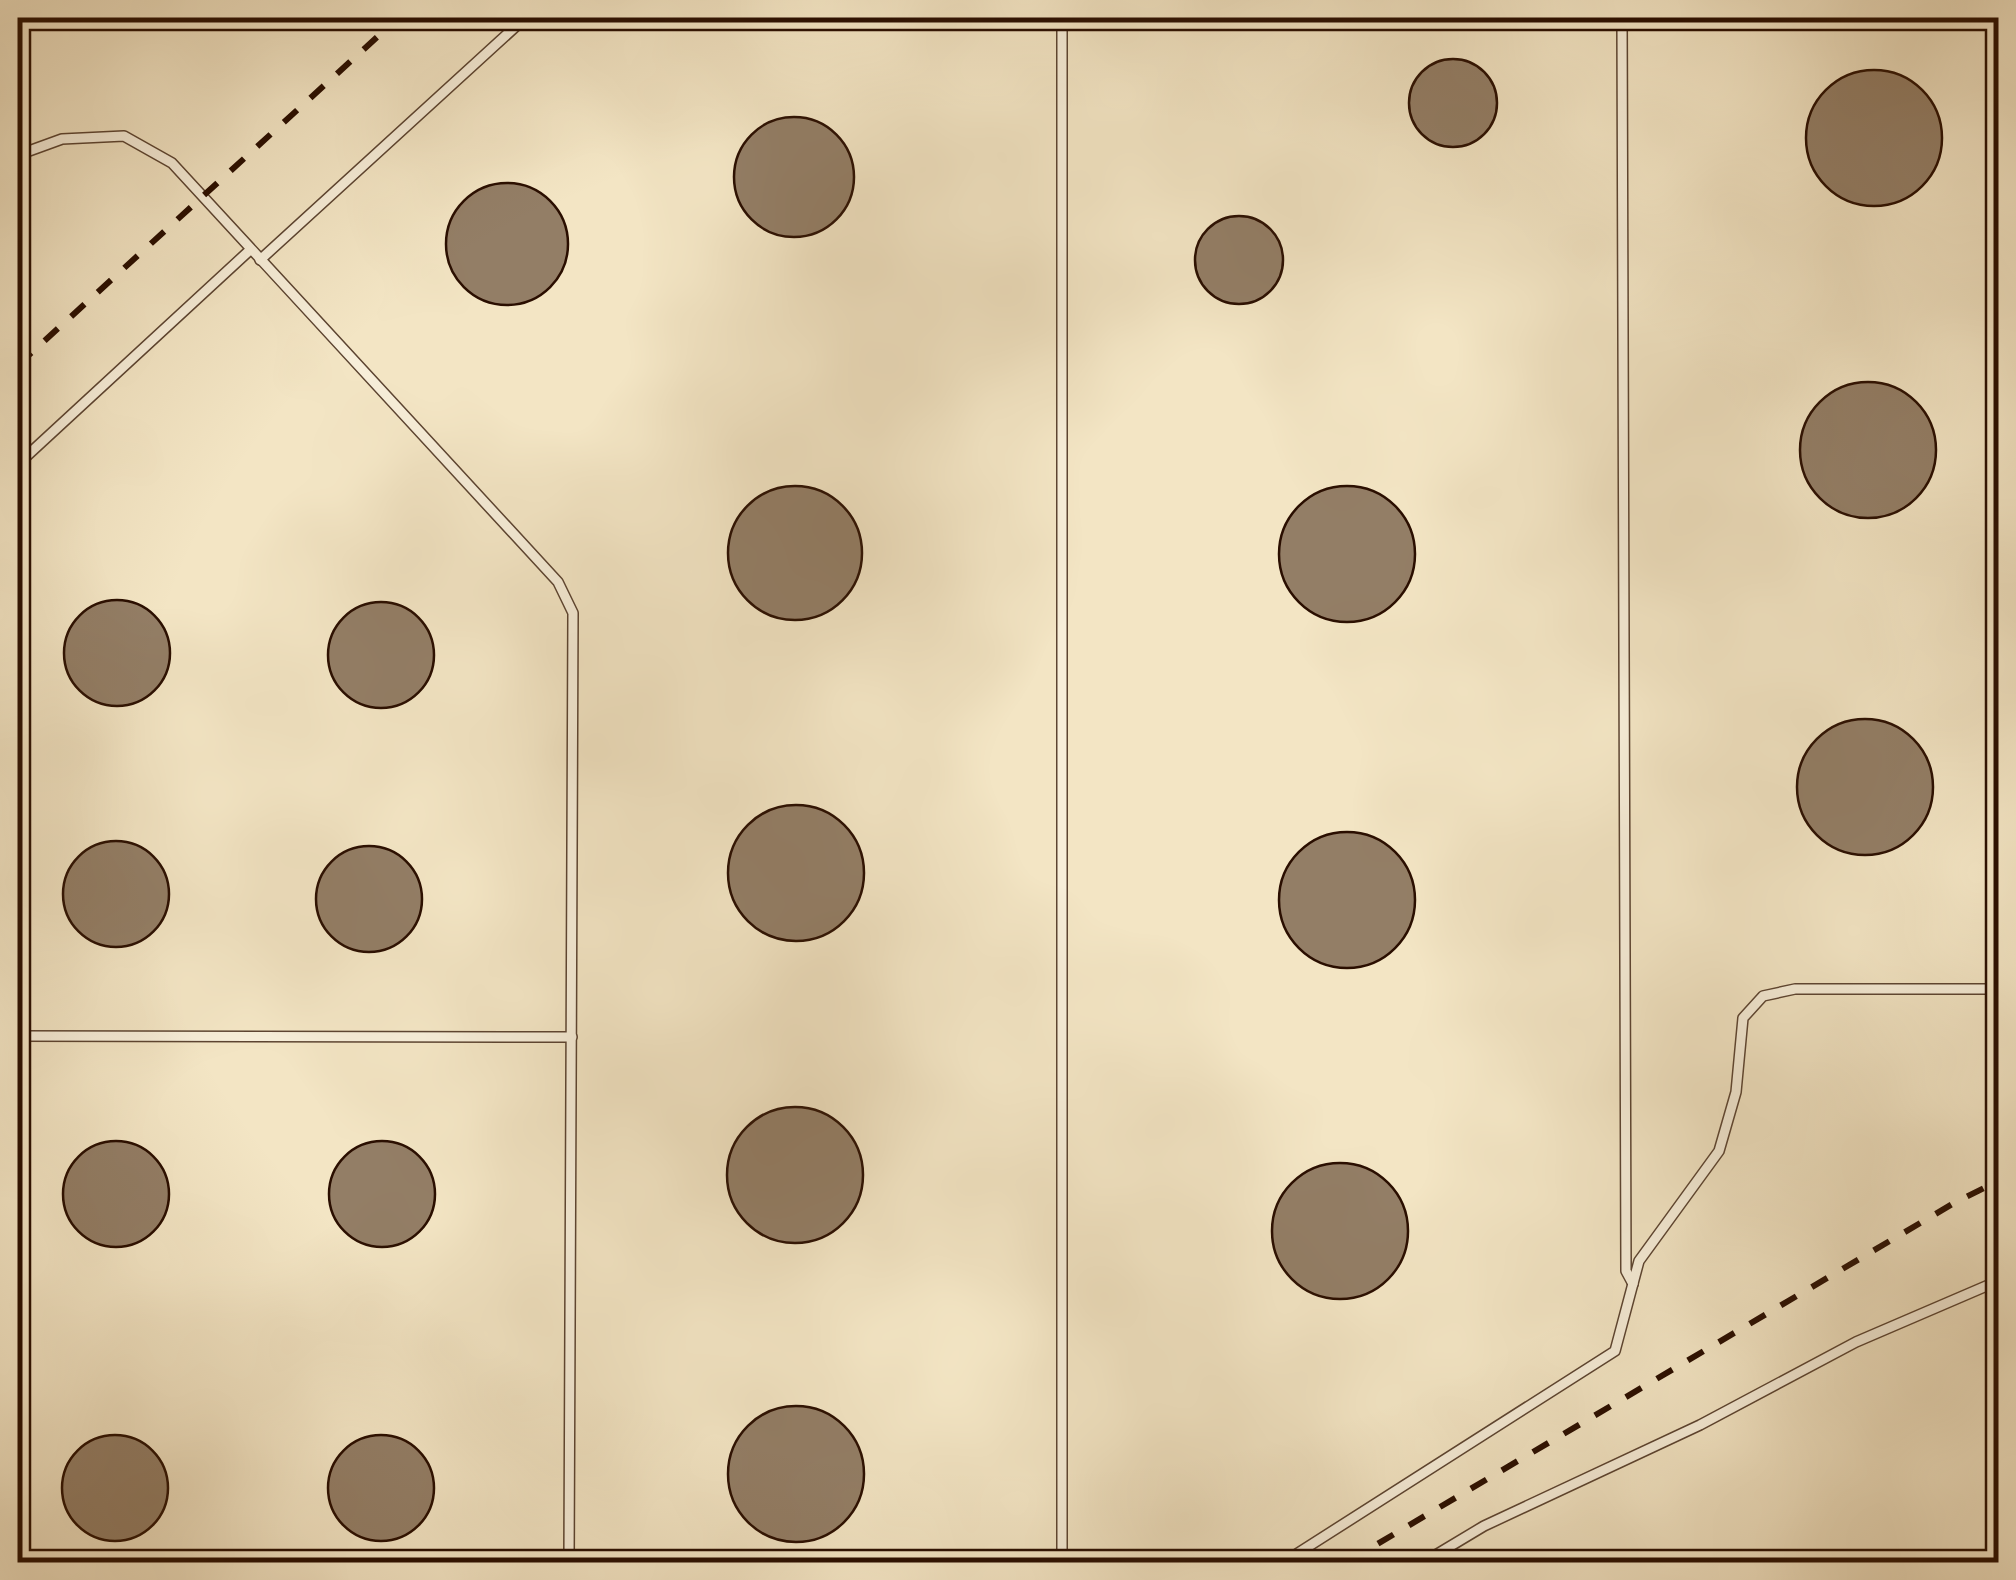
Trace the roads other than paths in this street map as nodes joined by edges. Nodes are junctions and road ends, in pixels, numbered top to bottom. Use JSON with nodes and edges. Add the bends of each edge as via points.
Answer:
{"nodes":[{"id":1,"x":525,"y":18,"type":"edge"},
{"id":2,"x":1062,"y":18,"type":"edge"},
{"id":3,"x":1622,"y":18,"type":"edge"},
{"id":4,"x":18,"y":155,"type":"edge"},
{"id":5,"x":250,"y":250,"type":"junction"},
{"id":6,"x":260,"y":260,"type":"junction"},
{"id":7,"x":18,"y":464,"type":"edge"},
{"id":8,"x":1998,"y":989,"type":"edge"},
{"id":9,"x":18,"y":1036,"type":"edge"},
{"id":10,"x":572,"y":1037,"type":"junction"},
{"id":11,"x":1998,"y":1280,"type":"edge"},
{"id":12,"x":1633,"y":1284,"type":"junction"},
{"id":13,"x":569,"y":1562,"type":"edge"},
{"id":14,"x":1062,"y":1562,"type":"edge"},
{"id":15,"x":1284,"y":1562,"type":"edge"},
{"id":16,"x":1424,"y":1562,"type":"edge"}],
"edges":[{"from":1,"to":6,"type":"lane"},
{"from":2,"to":14,"type":"lane"},
{"from":3,"to":12,"type":"lane","via":[[1626,1270]]},
{"from":4,"to":5,"type":"lane","via":[[62,139],[124,136],[172,163]]},
{"from":5,"to":6,"type":"lane"},
{"from":5,"to":7,"type":"lane"},
{"from":6,"to":10,"type":"lane","via":[[558,582],[573,613]]},
{"from":8,"to":12,"type":"lane","via":[[1796,989],[1763,996],[1743,1018],[1736,1092],[1718,1151],[1639,1261]]},
{"from":9,"to":10,"type":"lane"},
{"from":10,"to":13,"type":"lane"},
{"from":11,"to":16,"type":"lane","via":[[1856,1342]]},
{"from":12,"to":15,"type":"lane","via":[[1615,1351]]}]}
